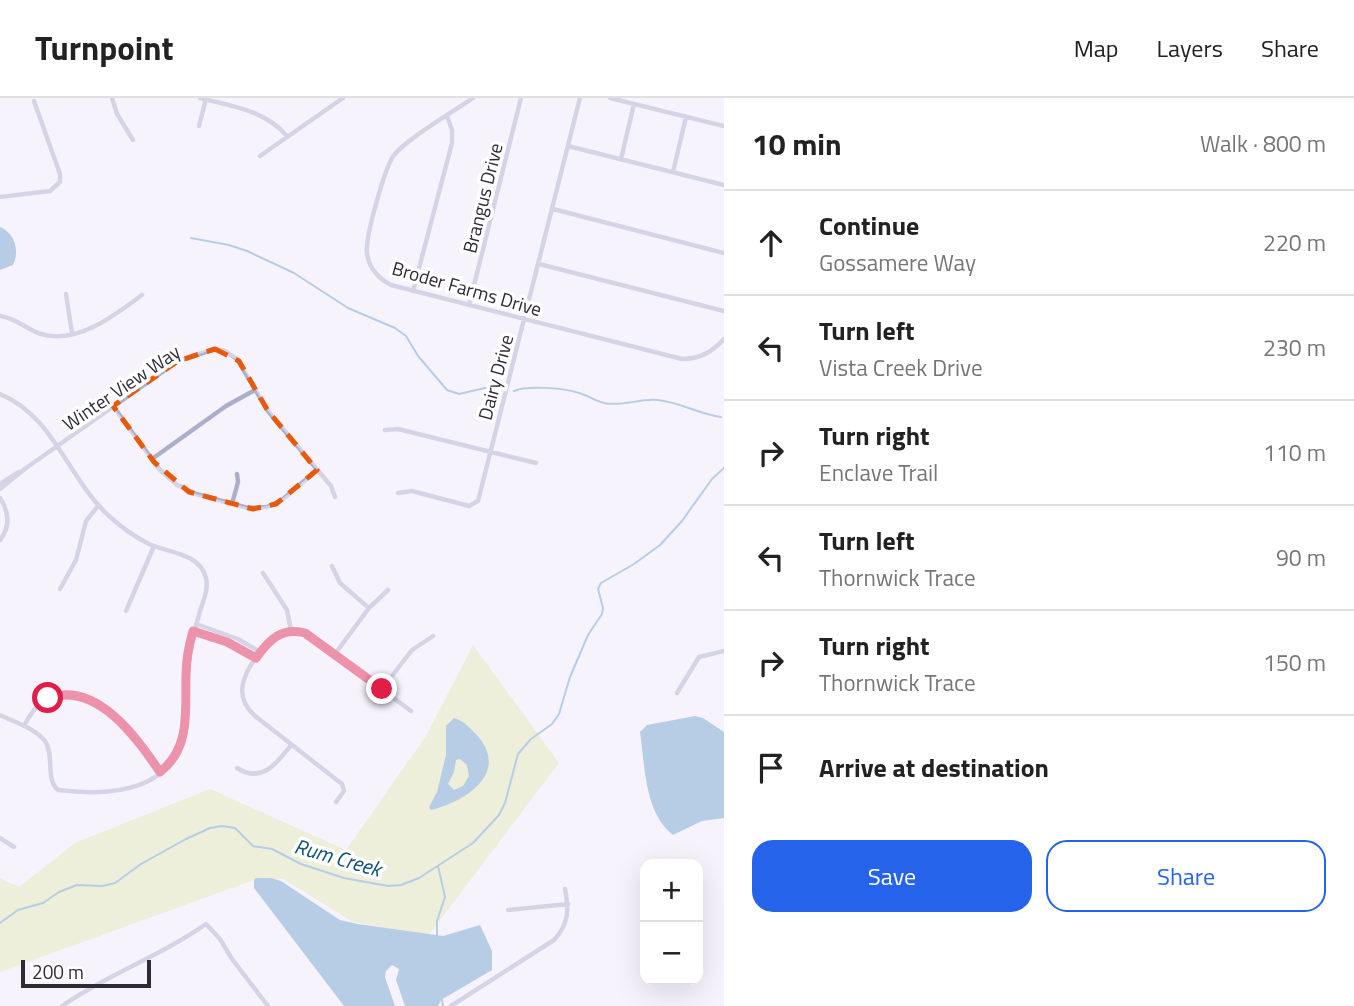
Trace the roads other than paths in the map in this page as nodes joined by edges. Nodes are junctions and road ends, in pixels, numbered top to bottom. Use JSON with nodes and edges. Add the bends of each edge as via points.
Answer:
{"nodes":[{"id":1,"x":112,"y":98,"type":"edge"},
{"id":2,"x":326,"y":98,"type":"edge"},
{"id":3,"x":343,"y":98,"type":"edge"},
{"id":4,"x":473,"y":98,"type":"edge"},
{"id":5,"x":521,"y":98,"type":"edge"},
{"id":6,"x":580,"y":98,"type":"edge"},
{"id":7,"x":610,"y":98,"type":"edge"},
{"id":8,"x":203,"y":99,"type":"edge"},
{"id":9,"x":34,"y":101,"type":"dead end"},
{"id":10,"x":634,"y":104,"type":"junction"},
{"id":11,"x":332,"y":105,"type":"junction"},
{"id":12,"x":447,"y":116,"type":"junction"},
{"id":13,"x":686,"y":117,"type":"junction"},
{"id":14,"x":199,"y":125,"type":"dead end"},
{"id":15,"x":724,"y":126,"type":"edge"},
{"id":16,"x":287,"y":136,"type":"junction"},
{"id":17,"x":133,"y":140,"type":"dead end"},
{"id":18,"x":568,"y":146,"type":"junction"},
{"id":19,"x":260,"y":156,"type":"dead end"},
{"id":20,"x":621,"y":159,"type":"junction"},
{"id":21,"x":673,"y":172,"type":"junction"},
{"id":22,"x":724,"y":184,"type":"edge"},
{"id":23,"x":0,"y":197,"type":"edge"},
{"id":24,"x":553,"y":209,"type":"junction"},
{"id":25,"x":724,"y":253,"type":"edge"},
{"id":26,"x":539,"y":264,"type":"junction"},
{"id":27,"x":413,"y":291,"type":"junction"},
{"id":28,"x":65,"y":294,"type":"dead end"},
{"id":29,"x":142,"y":295,"type":"dead end"},
{"id":30,"x":469,"y":305,"type":"junction"},
{"id":31,"x":724,"y":311,"type":"edge"},
{"id":32,"x":0,"y":316,"type":"edge"},
{"id":33,"x":524,"y":319,"type":"junction"},
{"id":34,"x":72,"y":333,"type":"junction"},
{"id":35,"x":724,"y":339,"type":"edge"},
{"id":36,"x":255,"y":390,"type":"junction"},
{"id":37,"x":0,"y":394,"type":"edge"},
{"id":38,"x":113,"y":406,"type":"junction"},
{"id":39,"x":385,"y":430,"type":"dead end"},
{"id":40,"x":56,"y":447,"type":"junction"},
{"id":41,"x":490,"y":452,"type":"junction"},
{"id":42,"x":152,"y":459,"type":"junction"},
{"id":43,"x":536,"y":463,"type":"dead end"},
{"id":44,"x":23,"y":470,"type":"junction"},
{"id":45,"x":317,"y":470,"type":"junction"},
{"id":46,"x":237,"y":474,"type":"dead end"},
{"id":47,"x":0,"y":484,"type":"edge"},
{"id":48,"x":0,"y":489,"type":"edge"},
{"id":49,"x":398,"y":493,"type":"dead end"},
{"id":50,"x":335,"y":497,"type":"dead end"},
{"id":51,"x":0,"y":498,"type":"edge"},
{"id":52,"x":232,"y":504,"type":"junction"},
{"id":53,"x":99,"y":506,"type":"junction"},
{"id":54,"x":0,"y":540,"type":"edge"},
{"id":55,"x":154,"y":546,"type":"junction"},
{"id":56,"x":332,"y":566,"type":"dead end"},
{"id":57,"x":263,"y":573,"type":"dead end"},
{"id":58,"x":60,"y":589,"type":"dead end"},
{"id":59,"x":388,"y":590,"type":"dead end"},
{"id":60,"x":369,"y":608,"type":"junction"},
{"id":61,"x":126,"y":611,"type":"dead end"},
{"id":62,"x":195,"y":624,"type":"junction"},
{"id":63,"x":290,"y":630,"type":"junction"},
{"id":64,"x":193,"y":631,"type":"junction"},
{"id":65,"x":229,"y":636,"type":"junction"},
{"id":66,"x":433,"y":636,"type":"dead end"},
{"id":67,"x":227,"y":642,"type":"junction"},
{"id":68,"x":724,"y":651,"type":"edge"},
{"id":69,"x":260,"y":652,"type":"junction"},
{"id":70,"x":335,"y":654,"type":"junction"},
{"id":71,"x":256,"y":658,"type":"junction"},
{"id":72,"x":382,"y":689,"type":"junction"},
{"id":73,"x":677,"y":693,"type":"dead end"},
{"id":74,"x":411,"y":711,"type":"dead end"},
{"id":75,"x":0,"y":715,"type":"edge"},
{"id":76,"x":24,"y":726,"type":"junction"},
{"id":77,"x":291,"y":745,"type":"junction"},
{"id":78,"x":237,"y":768,"type":"dead end"},
{"id":79,"x":160,"y":772,"type":"junction"},
{"id":80,"x":335,"y":802,"type":"dead end"},
{"id":81,"x":0,"y":838,"type":"edge"},
{"id":82,"x":14,"y":847,"type":"dead end"},
{"id":83,"x":565,"y":889,"type":"dead end"},
{"id":84,"x":568,"y":904,"type":"junction"},
{"id":85,"x":508,"y":910,"type":"dead end"},
{"id":86,"x":62,"y":1006,"type":"edge"},
{"id":87,"x":268,"y":1006,"type":"edge"},
{"id":88,"x":451,"y":1006,"type":"edge"}],
"edges":[{"from":1,"to":17,"type":"street"},
{"from":2,"to":11,"type":"street"},
{"from":3,"to":11,"type":"street"},
{"from":4,"to":12,"type":"street","name":"Broder Farms Drive"},
{"from":5,"to":30,"type":"street","name":"Brangus Drive"},
{"from":6,"to":18,"type":"street","name":"Dairy Drive"},
{"from":7,"to":10,"type":"street"},
{"from":8,"to":14,"type":"street"},
{"from":8,"to":16,"type":"street","via":[[261,115]]},
{"from":9,"to":23,"type":"street","via":[[60,182],[50,191]]},
{"from":10,"to":13,"type":"street"},
{"from":10,"to":20,"type":"street"},
{"from":11,"to":16,"type":"street"},
{"from":12,"to":27,"type":"street","via":[[452,143]]},
{"from":12,"to":27,"type":"street","name":"Broder Farms Drive","via":[[392,158],[367,246],[368,260],[380,279]]},
{"from":13,"to":15,"type":"street"},
{"from":13,"to":21,"type":"street"},
{"from":16,"to":19,"type":"street"},
{"from":18,"to":20,"type":"street"},
{"from":18,"to":24,"type":"street","name":"Dairy Drive"},
{"from":20,"to":21,"type":"street"},
{"from":21,"to":22,"type":"street"},
{"from":24,"to":25,"type":"street"},
{"from":24,"to":26,"type":"street","name":"Dairy Drive"},
{"from":26,"to":31,"type":"street"},
{"from":26,"to":33,"type":"street","name":"Dairy Drive"},
{"from":27,"to":30,"type":"street","name":"Broder Farms Drive"},
{"from":28,"to":34,"type":"street"},
{"from":29,"to":34,"type":"street","via":[[98,326]]},
{"from":30,"to":33,"type":"street","name":"Broder Farms Drive"},
{"from":32,"to":34,"type":"street","via":[[42,335]]},
{"from":33,"to":35,"type":"street","name":"Broder Farms Drive","via":[[682,359],[702,356]]},
{"from":33,"to":41,"type":"street","name":"Dairy Drive"},
{"from":36,"to":38,"type":"street","name":"Winter View Way","via":[[237,359],[215,349],[178,361]]},
{"from":36,"to":42,"type":"street"},
{"from":36,"to":45,"type":"street","name":"Winter View Way"},
{"from":37,"to":40,"type":"street","via":[[27,410]]},
{"from":38,"to":40,"type":"street","name":"Winter View Way"},
{"from":38,"to":42,"type":"street"},
{"from":39,"to":41,"type":"street","via":[[398,429]]},
{"from":40,"to":44,"type":"street","name":"Winter View Way"},
{"from":40,"to":53,"type":"street"},
{"from":41,"to":43,"type":"street"},
{"from":41,"to":49,"type":"street","name":"Dairy Drive","via":[[478,501],[472,505],[412,491]]},
{"from":42,"to":52,"type":"street","via":[[183,489]]},
{"from":44,"to":47,"type":"street","name":"Winter View Way"},
{"from":44,"to":48,"type":"street","name":"Winter View Way"},
{"from":45,"to":50,"type":"street","name":"Winter View Way"},
{"from":45,"to":52,"type":"street","via":[[272,506],[253,509]]},
{"from":46,"to":52,"type":"street"},
{"from":51,"to":54,"type":"street","via":[[8,522]]},
{"from":53,"to":55,"type":"street"},
{"from":53,"to":58,"type":"street","via":[[86,521],[76,561]]},
{"from":55,"to":61,"type":"street"},
{"from":55,"to":62,"type":"street","via":[[192,559],[203,572],[206,587]]},
{"from":56,"to":60,"type":"street","via":[[340,583]]},
{"from":57,"to":63,"type":"street","via":[[287,610]]},
{"from":59,"to":60,"type":"street"},
{"from":60,"to":70,"type":"street"},
{"from":62,"to":64,"type":"street"},
{"from":62,"to":65,"type":"street"},
{"from":63,"to":69,"type":"street","via":[[275,636]]},
{"from":63,"to":70,"type":"street","via":[[310,635]]},
{"from":64,"to":67,"type":"street"},
{"from":64,"to":79,"type":"street","via":[[183,739]]},
{"from":65,"to":67,"type":"street"},
{"from":65,"to":69,"type":"street"},
{"from":66,"to":72,"type":"street","via":[[412,650]]},
{"from":67,"to":71,"type":"street"},
{"from":68,"to":73,"type":"street","via":[[699,657]]},
{"from":69,"to":71,"type":"street"},
{"from":70,"to":72,"type":"street"},
{"from":71,"to":77,"type":"street","via":[[242,682],[244,703]]},
{"from":72,"to":74,"type":"street"},
{"from":75,"to":76,"type":"street"},
{"from":76,"to":79,"type":"street","via":[[37,705],[50,697],[89,699],[138,742]]},
{"from":76,"to":79,"type":"street","via":[[47,744],[54,787],[60,790],[118,792]]},
{"from":77,"to":78,"type":"street","via":[[265,772],[247,773]]},
{"from":77,"to":80,"type":"street","via":[[342,784],[344,791]]},
{"from":81,"to":82,"type":"street"},
{"from":83,"to":84,"type":"street"},
{"from":84,"to":85,"type":"street"},
{"from":84,"to":88,"type":"street","via":[[565,925],[554,940]]},
{"from":86,"to":87,"type":"street","via":[[205,924]]}]}
